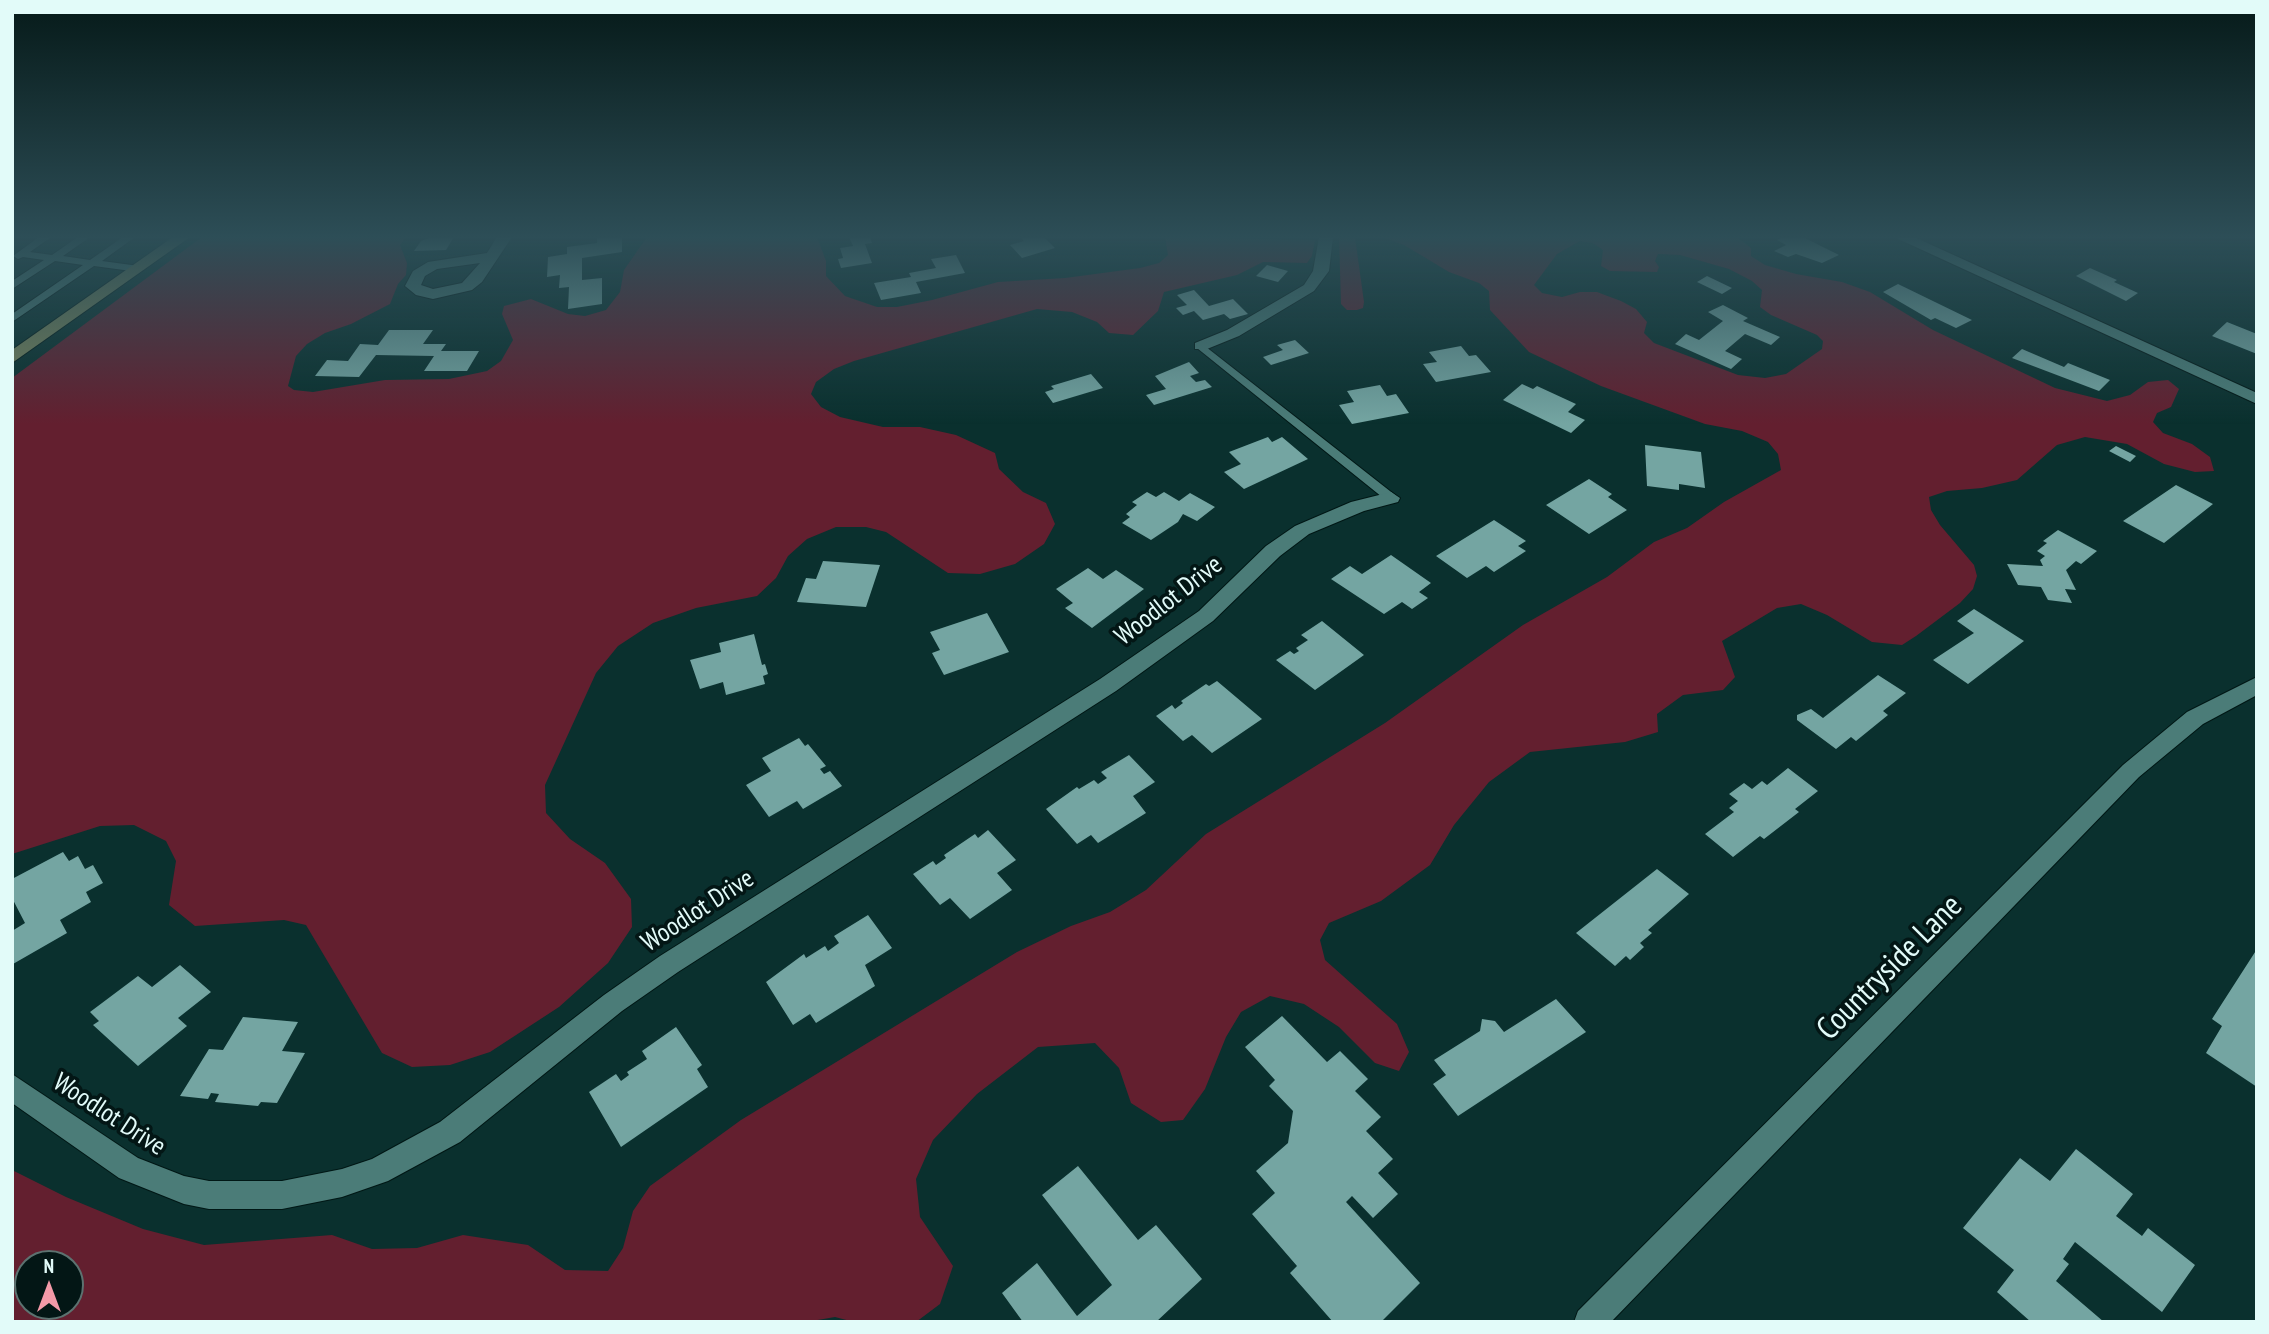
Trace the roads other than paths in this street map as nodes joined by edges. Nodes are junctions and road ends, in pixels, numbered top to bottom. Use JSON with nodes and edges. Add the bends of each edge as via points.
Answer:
{"nodes":[{"id":1,"x":39,"y":299,"type":"edge"},
{"id":2,"x":96,"y":299,"type":"edge"},
{"id":3,"x":1290,"y":299,"type":"edge"},
{"id":4,"x":2038,"y":299,"type":"edge"},
{"id":5,"x":12,"y":318,"type":"edge"},
{"id":6,"x":1201,"y":346,"type":"joint"},
{"id":7,"x":12,"y":358,"type":"edge"},
{"id":8,"x":2257,"y":399,"type":"edge"},
{"id":9,"x":1391,"y":498,"type":"joint"},
{"id":10,"x":2257,"y":685,"type":"edge"},
{"id":11,"x":12,"y":1087,"type":"edge"},
{"id":12,"x":1589,"y":1322,"type":"edge"}],
"edges":[{"from":1,"to":5,"type":"lane"},
{"from":2,"to":7,"type":"main road"},
{"from":3,"to":6,"type":"street"},
{"from":4,"to":8,"type":"street"},
{"from":6,"to":9,"type":"lane"},
{"from":9,"to":11,"type":"street","name":"Woodlot Drive","via":[[1358,506],[1302,530],[1273,551],[1206,616],[1108,685],[669,964],[450,1132],[378,1171],[282,1195],[209,1195],[184,1190],[129,1168]]},
{"from":10,"to":12,"type":"street","name":"Countryside Lane","via":[[2195,718],[2131,771]]}]}
